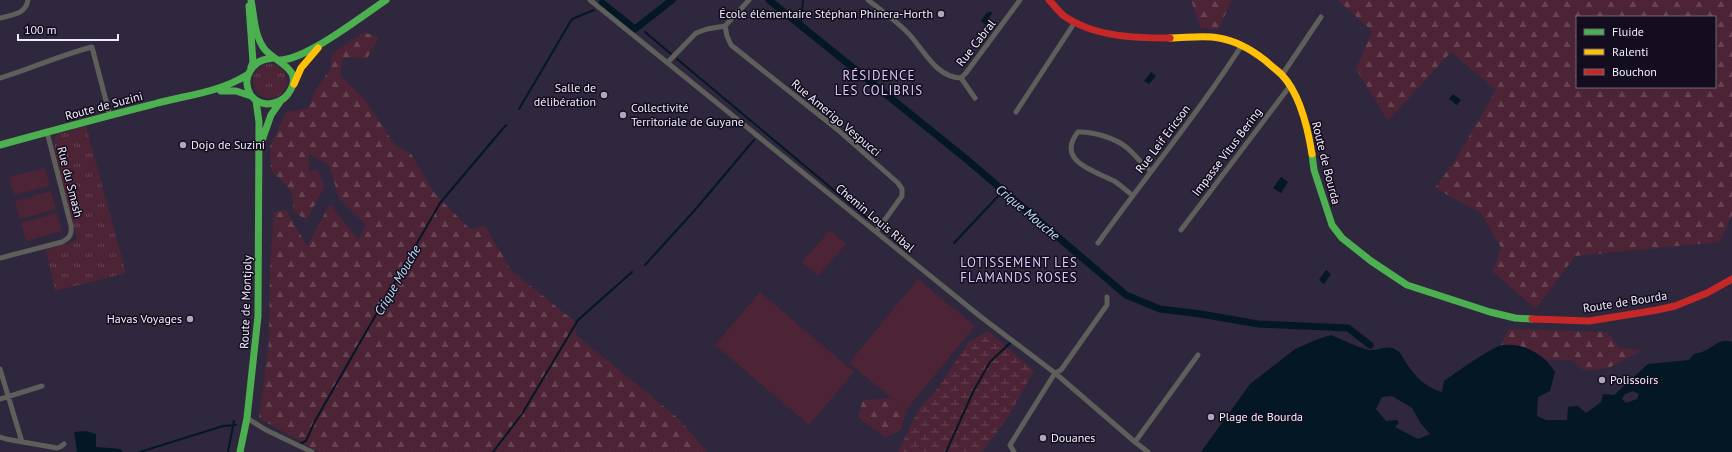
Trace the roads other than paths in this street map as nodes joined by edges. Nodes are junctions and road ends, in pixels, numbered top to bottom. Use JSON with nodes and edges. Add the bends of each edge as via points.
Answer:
{"nodes":[{"id":1,"x":28,"y":0,"type":"edge"},
{"id":2,"x":250,"y":0,"type":"edge"},
{"id":3,"x":386,"y":0,"type":"edge"},
{"id":4,"x":590,"y":0,"type":"edge"},
{"id":5,"x":748,"y":0,"type":"edge"},
{"id":6,"x":868,"y":0,"type":"edge"},
{"id":7,"x":1020,"y":0,"type":"edge"},
{"id":8,"x":1049,"y":0,"type":"edge"},
{"id":9,"x":1321,"y":17,"type":"dead end"},
{"id":10,"x":0,"y":18,"type":"edge"},
{"id":11,"x":1075,"y":22,"type":"junction"},
{"id":12,"x":725,"y":26,"type":"junction"},
{"id":13,"x":324,"y":41,"type":"junction"},
{"id":14,"x":1242,"y":45,"type":"junction"},
{"id":15,"x":276,"y":59,"type":"junction"},
{"id":16,"x":668,"y":62,"type":"junction"},
{"id":17,"x":249,"y":72,"type":"junction"},
{"id":18,"x":1282,"y":75,"type":"junction"},
{"id":19,"x":0,"y":78,"type":"edge"},
{"id":20,"x":960,"y":78,"type":"junction"},
{"id":21,"x":293,"y":86,"type":"junction"},
{"id":22,"x":1290,"y":86,"type":"junction"},
{"id":23,"x":214,"y":91,"type":"junction"},
{"id":24,"x":254,"y":98,"type":"junction"},
{"id":25,"x":975,"y":98,"type":"dead end"},
{"id":26,"x":280,"y":102,"type":"junction"},
{"id":27,"x":1016,"y":112,"type":"dead end"},
{"id":28,"x":110,"y":116,"type":"junction"},
{"id":29,"x":47,"y":132,"type":"junction"},
{"id":30,"x":0,"y":145,"type":"edge"},
{"id":31,"x":259,"y":151,"type":"junction"},
{"id":32,"x":1151,"y":171,"type":"junction"},
{"id":33,"x":1132,"y":195,"type":"junction"},
{"id":34,"x":1181,"y":230,"type":"dead end"},
{"id":35,"x":876,"y":232,"type":"junction"},
{"id":36,"x":1098,"y":243,"type":"dead end"},
{"id":37,"x":0,"y":258,"type":"edge"},
{"id":38,"x":1732,"y":279,"type":"edge"},
{"id":39,"x":1108,"y":297,"type":"dead end"},
{"id":40,"x":1198,"y":355,"type":"dead end"},
{"id":41,"x":0,"y":369,"type":"edge"},
{"id":42,"x":1055,"y":373,"type":"junction"},
{"id":43,"x":42,"y":386,"type":"dead end"},
{"id":44,"x":8,"y":396,"type":"junction"},
{"id":45,"x":0,"y":399,"type":"edge"},
{"id":46,"x":247,"y":418,"type":"junction"},
{"id":47,"x":0,"y":437,"type":"edge"},
{"id":48,"x":22,"y":442,"type":"junction"},
{"id":49,"x":1135,"y":442,"type":"junction"},
{"id":50,"x":64,"y":444,"type":"dead end"},
{"id":51,"x":240,"y":452,"type":"edge"},
{"id":52,"x":312,"y":452,"type":"edge"},
{"id":53,"x":1014,"y":452,"type":"edge"},
{"id":54,"x":1148,"y":452,"type":"edge"}],
"edges":[{"from":1,"to":10,"type":"street","via":[[22,12]]},
{"from":2,"to":15,"type":"street","via":[[263,47]]},
{"from":2,"to":17,"type":"street","via":[[253,62]]},
{"from":3,"to":13,"type":"street"},
{"from":4,"to":16,"type":"street","name":"Chemin Louis Ribal"},
{"from":5,"to":12,"type":"street"},
{"from":6,"to":20,"type":"street","via":[[908,32],[933,64],[953,78]]},
{"from":7,"to":20,"type":"street","name":"Rue Cabral"},
{"from":8,"to":11,"type":"street","name":"Route de Bourda","via":[[1063,15]]},
{"from":9,"to":18,"type":"street"},
{"from":11,"to":14,"type":"street","name":"Route de Bourda","via":[[1096,31],[1136,38],[1219,38]]},
{"from":11,"to":27,"type":"street"},
{"from":12,"to":16,"type":"street","via":[[707,28],[696,33]]},
{"from":12,"to":35,"type":"street","name":"Rue Amerigo Vespucci","via":[[731,45],[838,130],[898,183],[902,189],[902,196]]},
{"from":13,"to":15,"type":"street","via":[[299,56],[287,60]]},
{"from":13,"to":21,"type":"street","via":[[301,68]]},
{"from":14,"to":18,"type":"street","name":"Route de Bourda","via":[[1256,52]]},
{"from":14,"to":32,"type":"street","name":"Rue Leif Ericson","via":[[1217,84]]},
{"from":15,"to":17,"type":"street","via":[[265,58],[258,61]]},
{"from":15,"to":21,"type":"street","via":[[290,69]]},
{"from":16,"to":35,"type":"street","name":"Chemin Louis Ribal"},
{"from":17,"to":23,"type":"street","name":"Route de Suzini","via":[[228,86]]},
{"from":17,"to":24,"type":"street","via":[[246,84]]},
{"from":18,"to":22,"type":"street","name":"Route de Bourda"},
{"from":19,"to":28,"type":"street","via":[[92,47]]},
{"from":20,"to":25,"type":"street"},
{"from":21,"to":26,"type":"street","via":[[286,98]]},
{"from":22,"to":34,"type":"street","name":"Impasse Vitus Bering"},
{"from":22,"to":38,"type":"street","name":"Route de Bourda","via":[[1302,112],[1314,170],[1332,225],[1342,238],[1407,285],[1515,318],[1589,321],[1675,306]]},
{"from":23,"to":24,"type":"street","name":"Route de Suzini","via":[[236,91]]},
{"from":23,"to":28,"type":"street","name":"Route de Suzini"},
{"from":24,"to":26,"type":"street","via":[[265,104]]},
{"from":24,"to":31,"type":"street","name":"Route de Montjoly","via":[[259,114]]},
{"from":26,"to":31,"type":"street","name":"Route de Montjoly","via":[[271,115]]},
{"from":28,"to":29,"type":"street","name":"Route de Suzini"},
{"from":29,"to":30,"type":"street","name":"Route de Suzini"},
{"from":29,"to":37,"type":"street","name":"Rue du Smash","via":[[71,234],[62,242]]},
{"from":31,"to":46,"type":"street","name":"Route de Montjoly","via":[[258,316]]},
{"from":32,"to":33,"type":"street","name":"Rue Leif Ericson"},
{"from":32,"to":33,"type":"street","via":[[1125,146],[1086,131],[1078,132],[1074,137],[1071,141],[1071,153],[1081,166],[1115,182]]},
{"from":33,"to":36,"type":"street","name":"Rue Leif Ericson"},
{"from":35,"to":42,"type":"street","name":"Chemin Louis Ribal"},
{"from":39,"to":42,"type":"street","via":[[1107,305],[1060,370]]},
{"from":40,"to":49,"type":"street"},
{"from":41,"to":44,"type":"street"},
{"from":42,"to":49,"type":"street","name":"Chemin Louis Ribal"},
{"from":42,"to":53,"type":"street","via":[[1010,445]]},
{"from":43,"to":44,"type":"street"},
{"from":44,"to":45,"type":"street"},
{"from":44,"to":48,"type":"street"},
{"from":46,"to":51,"type":"street","name":"Route de Montjoly"},
{"from":46,"to":52,"type":"street"},
{"from":47,"to":48,"type":"street"},
{"from":48,"to":50,"type":"street","via":[[57,448]]},
{"from":49,"to":54,"type":"street","name":"Chemin Louis Ribal"}]}
